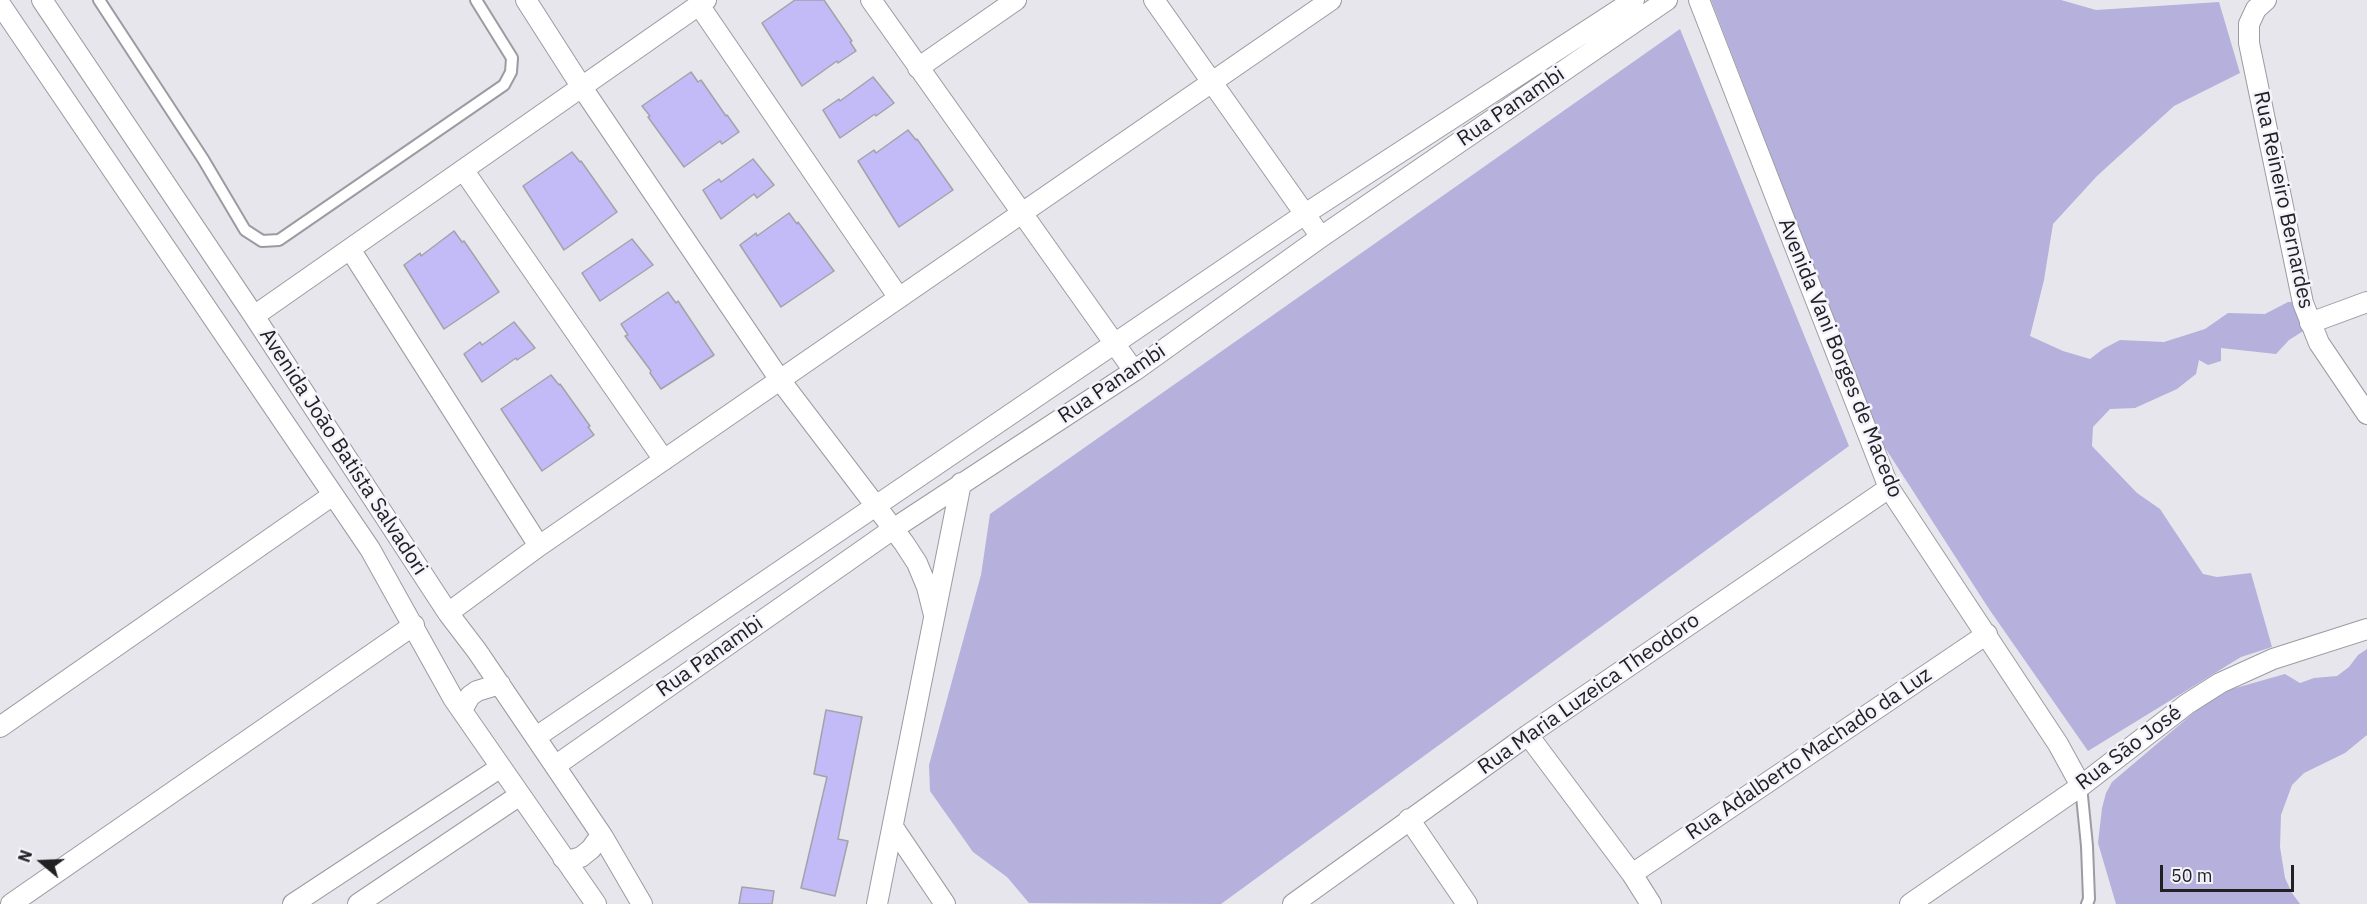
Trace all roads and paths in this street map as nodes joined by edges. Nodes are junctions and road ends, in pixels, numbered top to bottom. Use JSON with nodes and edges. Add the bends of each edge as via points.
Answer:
{"nodes":[{"id":1,"x":43,"y":0,"type":"edge"},
{"id":2,"x":99,"y":0,"type":"edge"},
{"id":3,"x":476,"y":0,"type":"edge"},
{"id":4,"x":526,"y":0,"type":"edge"},
{"id":5,"x":871,"y":0,"type":"edge"},
{"id":6,"x":1016,"y":0,"type":"edge"},
{"id":7,"x":1154,"y":0,"type":"edge"},
{"id":8,"x":1331,"y":0,"type":"edge"},
{"id":9,"x":1634,"y":0,"type":"edge"},
{"id":10,"x":1667,"y":0,"type":"edge"},
{"id":11,"x":1699,"y":0,"type":"edge"},
{"id":12,"x":2266,"y":0,"type":"edge"},
{"id":13,"x":703,"y":2,"type":"edge"},
{"id":14,"x":0,"y":4,"type":"edge"},
{"id":15,"x":918,"y":68,"type":"junction"},
{"id":16,"x":1213,"y":81,"type":"junction"},
{"id":17,"x":581,"y":86,"type":"junction"},
{"id":18,"x":464,"y":171,"type":"junction"},
{"id":19,"x":1022,"y":213,"type":"junction"},
{"id":20,"x":1305,"y":214,"type":"junction"},
{"id":21,"x":1322,"y":237,"type":"junction"},
{"id":22,"x":350,"y":249,"type":"junction"},
{"id":23,"x":899,"y":298,"type":"junction"},
{"id":24,"x":2367,"y":302,"type":"edge"},
{"id":25,"x":254,"y":316,"type":"junction"},
{"id":26,"x":2310,"y":323,"type":"junction"},
{"id":27,"x":1114,"y":343,"type":"junction"},
{"id":28,"x":1134,"y":371,"type":"junction"},
{"id":29,"x":780,"y":380,"type":"junction"},
{"id":30,"x":2367,"y":414,"type":"edge"},
{"id":31,"x":664,"y":460,"type":"junction"},
{"id":32,"x":961,"y":483,"type":"junction"},
{"id":33,"x":1889,"y":488,"type":"junction"},
{"id":34,"x":333,"y":495,"type":"junction"},
{"id":35,"x":876,"y":506,"type":"junction"},
{"id":36,"x":893,"y":529,"type":"junction"},
{"id":37,"x":539,"y":546,"type":"junction"},
{"id":38,"x":448,"y":613,"type":"junction"},
{"id":39,"x":934,"y":615,"type":"junction"},
{"id":40,"x":414,"y":625,"type":"junction"},
{"id":41,"x":2367,"y":629,"type":"edge"},
{"id":42,"x":1987,"y":634,"type":"junction"},
{"id":43,"x":500,"y":684,"type":"junction"},
{"id":44,"x":462,"y":711,"type":"junction"},
{"id":45,"x":0,"y":727,"type":"edge"},
{"id":46,"x":1528,"y":735,"type":"junction"},
{"id":47,"x":536,"y":737,"type":"junction"},
{"id":48,"x":555,"y":766,"type":"junction"},
{"id":49,"x":501,"y":767,"type":"junction"},
{"id":50,"x":2081,"y":786,"type":"junction"},
{"id":51,"x":520,"y":795,"type":"junction"},
{"id":52,"x":1409,"y":819,"type":"junction"},
{"id":53,"x":893,"y":827,"type":"junction"},
{"id":54,"x":601,"y":835,"type":"junction"},
{"id":55,"x":563,"y":858,"type":"junction"},
{"id":56,"x":1632,"y":874,"type":"junction"},
{"id":57,"x":11,"y":904,"type":"edge"},
{"id":58,"x":293,"y":904,"type":"edge"},
{"id":59,"x":358,"y":904,"type":"edge"},
{"id":60,"x":596,"y":904,"type":"edge"},
{"id":61,"x":642,"y":904,"type":"edge"},
{"id":62,"x":877,"y":904,"type":"edge"},
{"id":63,"x":945,"y":904,"type":"edge"},
{"id":64,"x":1293,"y":904,"type":"edge"},
{"id":65,"x":1467,"y":904,"type":"edge"},
{"id":66,"x":1651,"y":904,"type":"edge"},
{"id":67,"x":1910,"y":904,"type":"edge"},
{"id":68,"x":2087,"y":904,"type":"edge"}],
"edges":[{"from":1,"to":25,"type":"street","name":"Avenida João Batista Salvadori"},
{"from":2,"to":3,"type":"lane","via":[[245,230],[262,241],[279,240],[504,85],[511,72],[512,58]]},
{"from":4,"to":17,"type":"street"},
{"from":5,"to":15,"type":"street"},
{"from":6,"to":15,"type":"street"},
{"from":7,"to":16,"type":"street"},
{"from":8,"to":16,"type":"street"},
{"from":9,"to":20,"type":"street","name":"Rua Panambi"},
{"from":10,"to":21,"type":"street","name":"Rua Panambi"},
{"from":11,"to":33,"type":"street","name":"Avenida Vani Borges de Macedo"},
{"from":12,"to":26,"type":"street","name":"Rua Reineiro Bernardes","via":[[2249,24],[2248,43]]},
{"from":13,"to":17,"type":"street"},
{"from":13,"to":23,"type":"street"},
{"from":14,"to":34,"type":"street","name":"Avenida João Batista Salvadori"},
{"from":15,"to":19,"type":"street"},
{"from":16,"to":19,"type":"street"},
{"from":16,"to":20,"type":"street"},
{"from":17,"to":18,"type":"street"},
{"from":17,"to":29,"type":"street"},
{"from":18,"to":22,"type":"street"},
{"from":18,"to":31,"type":"street"},
{"from":19,"to":23,"type":"street"},
{"from":19,"to":27,"type":"street"},
{"from":20,"to":21,"type":"street"},
{"from":20,"to":27,"type":"street","name":"Rua Panambi"},
{"from":21,"to":28,"type":"street","name":"Rua Panambi"},
{"from":22,"to":25,"type":"street"},
{"from":22,"to":37,"type":"street"},
{"from":23,"to":29,"type":"street"},
{"from":24,"to":26,"type":"street"},
{"from":25,"to":38,"type":"street","name":"Avenida João Batista Salvadori"},
{"from":26,"to":30,"type":"street","name":"Rua Reineiro Bernardes"},
{"from":27,"to":28,"type":"street"},
{"from":27,"to":35,"type":"street","name":"Rua Panambi"},
{"from":28,"to":32,"type":"street","name":"Rua Panambi"},
{"from":29,"to":31,"type":"street"},
{"from":29,"to":35,"type":"street"},
{"from":31,"to":37,"type":"street"},
{"from":32,"to":36,"type":"street","name":"Rua Panambi"},
{"from":32,"to":39,"type":"street"},
{"from":33,"to":42,"type":"street","name":"Avenida Vani Borges de Macedo"},
{"from":33,"to":46,"type":"street","name":"Rua Maria Luzeica Theodoro"},
{"from":34,"to":40,"type":"street","name":"Avenida João Batista Salvadori"},
{"from":34,"to":45,"type":"street"},
{"from":35,"to":36,"type":"street"},
{"from":35,"to":47,"type":"street","name":"Rua Panambi"},
{"from":36,"to":39,"type":"street","via":[[917,563]]},
{"from":36,"to":48,"type":"street","name":"Rua Panambi"},
{"from":37,"to":38,"type":"street"},
{"from":38,"to":43,"type":"street","name":"Avenida João Batista Salvadori"},
{"from":39,"to":53,"type":"street"},
{"from":40,"to":44,"type":"street","name":"Avenida João Batista Salvadori"},
{"from":40,"to":57,"type":"street"},
{"from":41,"to":50,"type":"street","name":"Rua São José","via":[[2273,659],[2220,682]]},
{"from":42,"to":50,"type":"street","name":"Avenida Vani Borges de Macedo"},
{"from":42,"to":56,"type":"street","name":"Rua Adalberto Machado da Luz"},
{"from":43,"to":44,"type":"street","via":[[477,691]]},
{"from":43,"to":47,"type":"street","name":"Avenida João Batista Salvadori"},
{"from":44,"to":49,"type":"street","name":"Avenida João Batista Salvadori"},
{"from":46,"to":52,"type":"street","name":"Rua Maria Luzeica Theodoro"},
{"from":46,"to":56,"type":"street"},
{"from":47,"to":48,"type":"street","name":"Avenida João Batista Salvadori"},
{"from":48,"to":54,"type":"street","name":"Avenida João Batista Salvadori"},
{"from":49,"to":51,"type":"street","name":"Avenida João Batista Salvadori"},
{"from":49,"to":58,"type":"street"},
{"from":50,"to":67,"type":"street","name":"Rua São José"},
{"from":50,"to":68,"type":"lane"},
{"from":51,"to":55,"type":"street","name":"Avenida João Batista Salvadori"},
{"from":51,"to":59,"type":"street"},
{"from":52,"to":64,"type":"street","name":"Rua Maria Luzeica Theodoro"},
{"from":52,"to":65,"type":"street"},
{"from":53,"to":62,"type":"street"},
{"from":53,"to":63,"type":"street"},
{"from":54,"to":55,"type":"street","via":[[580,856]]},
{"from":54,"to":61,"type":"street","name":"Avenida João Batista Salvadori"},
{"from":55,"to":60,"type":"street","name":"Avenida João Batista Salvadori"},
{"from":56,"to":66,"type":"street"}]}
